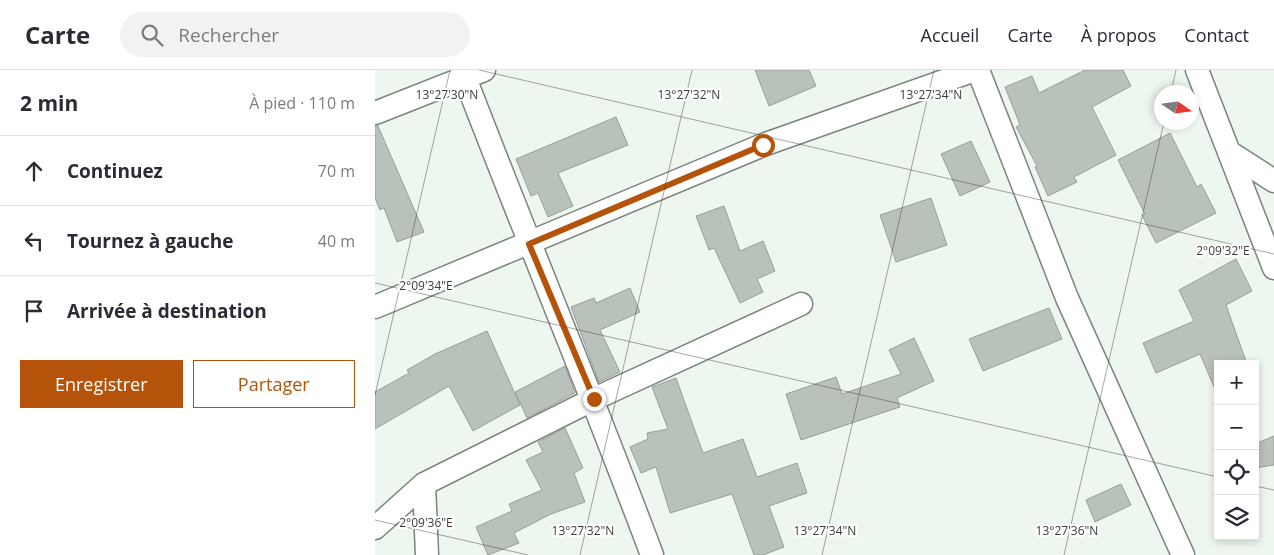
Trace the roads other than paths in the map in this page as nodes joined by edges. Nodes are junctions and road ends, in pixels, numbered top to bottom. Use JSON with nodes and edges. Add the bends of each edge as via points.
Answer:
{"nodes":[{"id":1,"x":977,"y":70,"type":"edge"},
{"id":2,"x":1197,"y":70,"type":"edge"},
{"id":3,"x":470,"y":73,"type":"edge"},
{"id":4,"x":375,"y":113,"type":"edge"},
{"id":5,"x":1229,"y":152,"type":"junction"},
{"id":6,"x":1274,"y":181,"type":"edge"},
{"id":7,"x":529,"y":244,"type":"junction"},
{"id":8,"x":1274,"y":268,"type":"edge"},
{"id":9,"x":801,"y":304,"type":"dead end"},
{"id":10,"x":375,"y":307,"type":"edge"},
{"id":11,"x":594,"y":399,"type":"junction"},
{"id":12,"x":424,"y":484,"type":"junction"},
{"id":13,"x":375,"y":528,"type":"edge"},
{"id":14,"x":427,"y":555,"type":"edge"},
{"id":15,"x":652,"y":555,"type":"edge"},
{"id":16,"x":1183,"y":555,"type":"edge"}],
"edges":[{"from":1,"to":7,"type":"street","via":[[763,145]]},
{"from":1,"to":16,"type":"street","via":[[1067,298]]},
{"from":2,"to":5,"type":"street"},
{"from":3,"to":4,"type":"street"},
{"from":3,"to":7,"type":"street"},
{"from":5,"to":6,"type":"street"},
{"from":5,"to":8,"type":"street"},
{"from":7,"to":10,"type":"street"},
{"from":7,"to":11,"type":"street"},
{"from":9,"to":11,"type":"street"},
{"from":11,"to":12,"type":"street"},
{"from":11,"to":15,"type":"street"},
{"from":12,"to":13,"type":"street"},
{"from":12,"to":14,"type":"street"}]}
